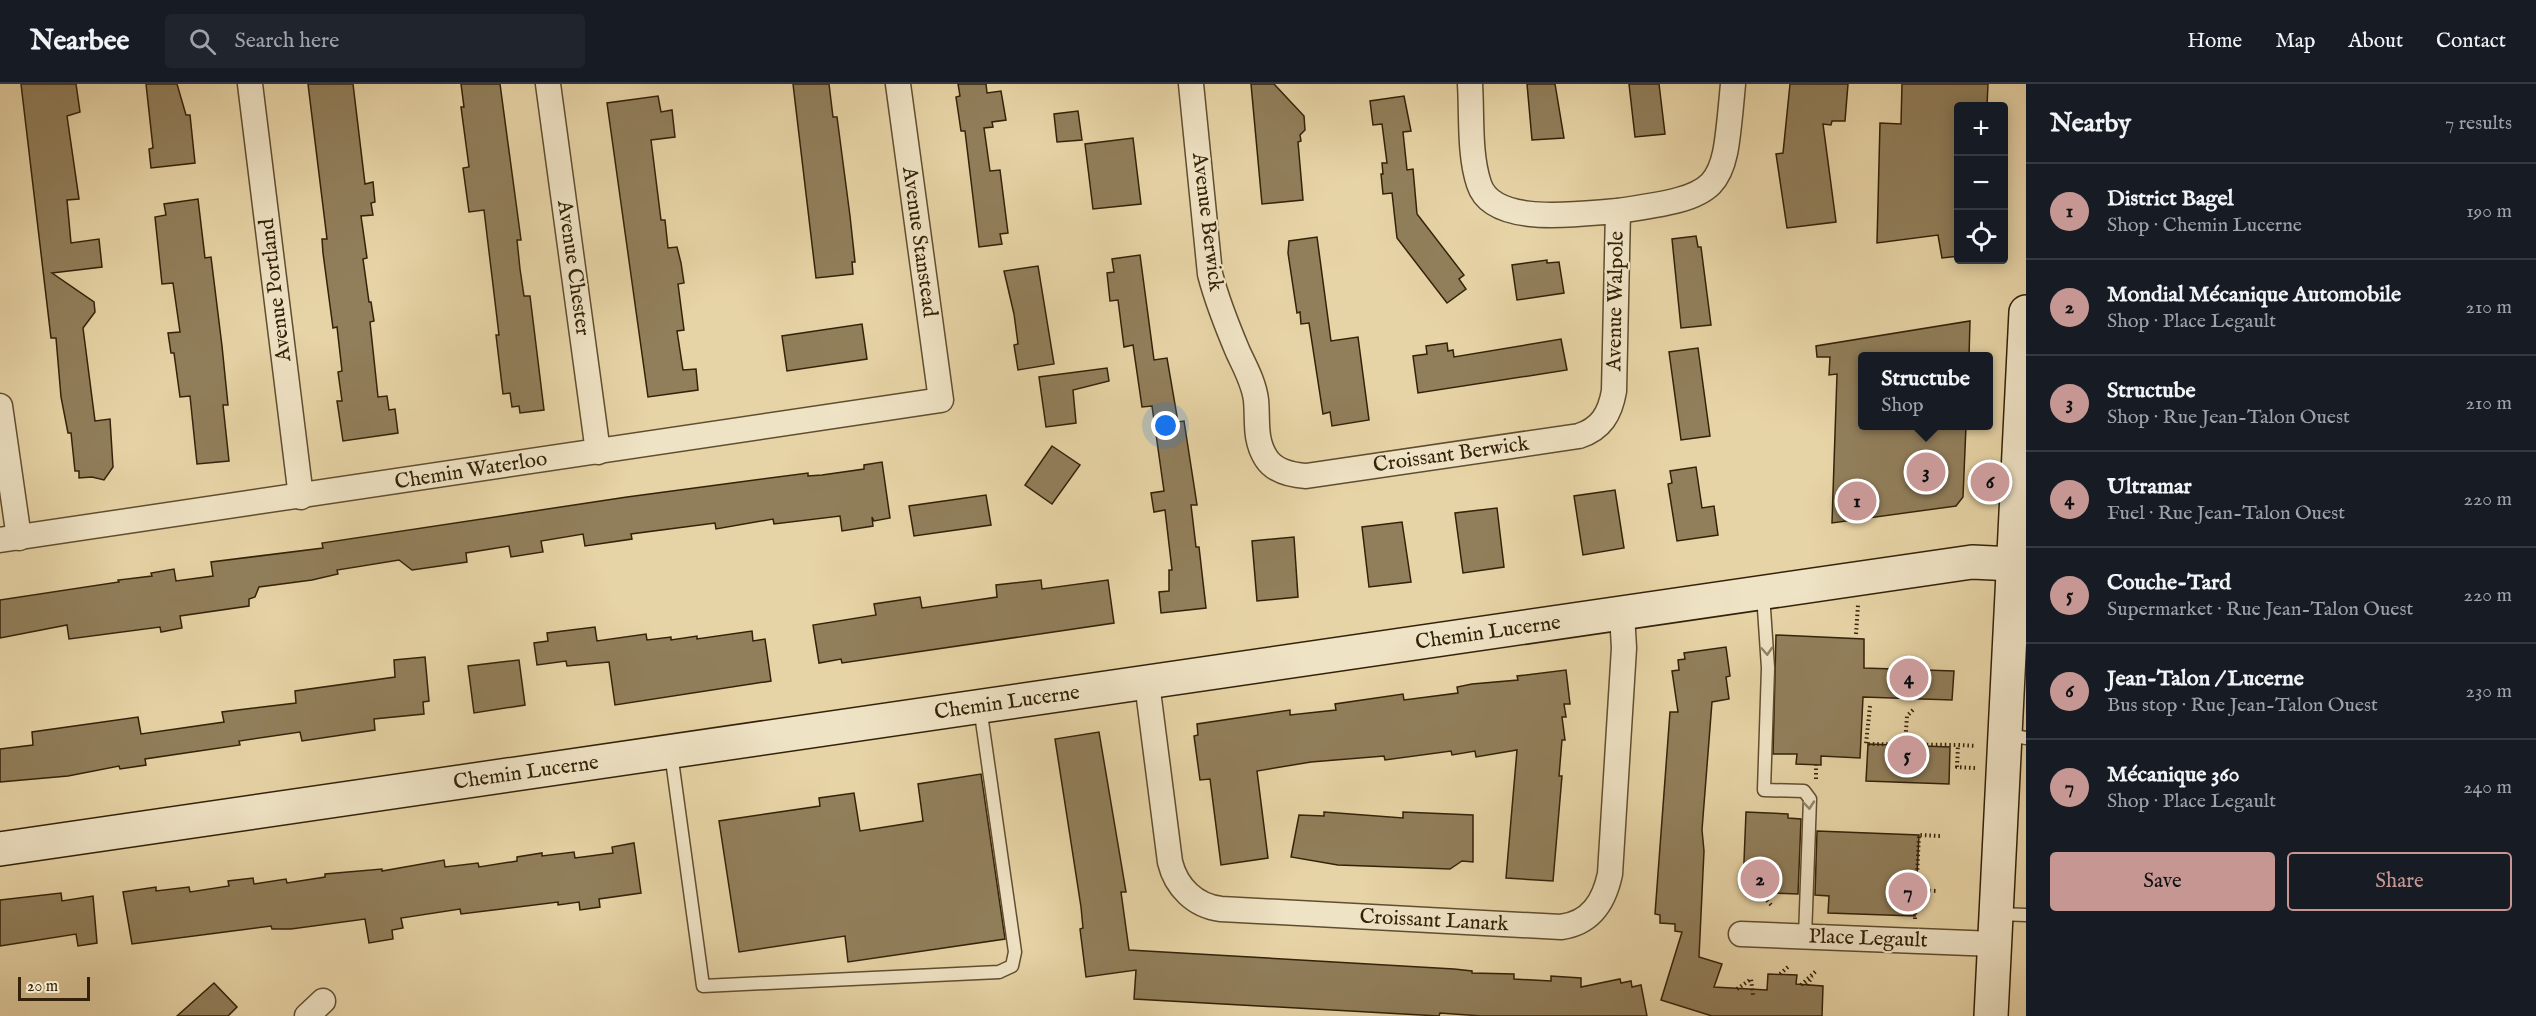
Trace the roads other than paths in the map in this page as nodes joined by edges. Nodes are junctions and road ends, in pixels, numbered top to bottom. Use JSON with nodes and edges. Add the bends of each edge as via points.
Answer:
{"nodes":[{"id":1,"x":250,"y":84,"type":"edge"},
{"id":2,"x":548,"y":84,"type":"edge"},
{"id":3,"x":898,"y":84,"type":"edge"},
{"id":4,"x":1191,"y":84,"type":"edge"},
{"id":5,"x":1470,"y":84,"type":"edge"},
{"id":6,"x":1733,"y":84,"type":"edge"},
{"id":7,"x":1618,"y":211,"type":"junction"},
{"id":8,"x":2026,"y":312,"type":"edge"},
{"id":9,"x":1614,"y":392,"type":"joint"},
{"id":10,"x":941,"y":400,"type":"joint"},
{"id":11,"x":0,"y":406,"type":"edge"},
{"id":12,"x":598,"y":452,"type":"junction"},
{"id":13,"x":1267,"y":460,"type":"joint"},
{"id":14,"x":301,"y":496,"type":"junction"},
{"id":15,"x":9,"y":539,"type":"edge"},
{"id":16,"x":2014,"y":564,"type":"junction"},
{"id":17,"x":1763,"y":593,"type":"junction"},
{"id":18,"x":1622,"y":614,"type":"junction"},
{"id":19,"x":1147,"y":683,"type":"junction"},
{"id":20,"x":980,"y":707,"type":"junction"},
{"id":21,"x":2003,"y":739,"type":"edge"},
{"id":22,"x":671,"y":752,"type":"junction"},
{"id":23,"x":0,"y":849,"type":"edge"},
{"id":24,"x":2006,"y":924,"type":"edge"},
{"id":25,"x":1742,"y":934,"type":"dead end"},
{"id":26,"x":1805,"y":937,"type":"junction"},
{"id":27,"x":1991,"y":1016,"type":"edge"}],
"edges":[{"from":1,"to":14,"type":"street","name":"Avenue Portland"},
{"from":2,"to":12,"type":"street","name":"Avenue Chester"},
{"from":3,"to":10,"type":"street","name":"Avenue Stanstead"},
{"from":4,"to":13,"type":"street","name":"Avenue Berwick","via":[[1210,274],[1221,312],[1251,381],[1257,435]]},
{"from":5,"to":7,"type":"street","name":"Avenue Walpole","via":[[1475,171],[1486,199],[1499,208],[1518,213]]},
{"from":6,"to":7,"type":"street","via":[[1726,157],[1716,180],[1707,189],[1680,201]]},
{"from":7,"to":9,"type":"street","name":"Avenue Walpole"},
{"from":8,"to":16,"type":"main road"},
{"from":9,"to":13,"type":"street","name":"Croissant Berwick","via":[[1607,415],[1598,426],[1561,439],[1306,476],[1284,472]]},
{"from":10,"to":12,"type":"street","name":"Chemin Waterloo"},
{"from":11,"to":15,"type":"street"},
{"from":12,"to":14,"type":"street","name":"Chemin Waterloo"},
{"from":14,"to":15,"type":"street","name":"Chemin Waterloo"},
{"from":16,"to":17,"type":"main road","name":"Chemin Lucerne","via":[[1972,562]]},
{"from":16,"to":21,"type":"main road"},
{"from":17,"to":18,"type":"main road","name":"Chemin Lucerne"},
{"from":17,"to":26,"type":"lane","one_way":true,"via":[[1768,668],[1764,790],[1804,791],[1810,799]]},
{"from":18,"to":19,"type":"main road","name":"Chemin Lucerne"},
{"from":18,"to":19,"type":"street","name":"Croissant Lanark","via":[[1624,648],[1610,874],[1606,892],[1592,913],[1578,923],[1561,927],[1221,909],[1197,901],[1179,884],[1172,870]]},
{"from":19,"to":20,"type":"main road","name":"Chemin Lucerne"},
{"from":20,"to":22,"type":"main road","name":"Chemin Lucerne"},
{"from":20,"to":22,"type":"lane","via":[[1015,952],[1012,966],[999,972],[703,986]]},
{"from":21,"to":24,"type":"main road"},
{"from":22,"to":23,"type":"main road","name":"Chemin Lucerne"},
{"from":24,"to":26,"type":"street","name":"Place Legault"},
{"from":24,"to":27,"type":"main road"},
{"from":25,"to":26,"type":"street","name":"Place Legault"}]}
